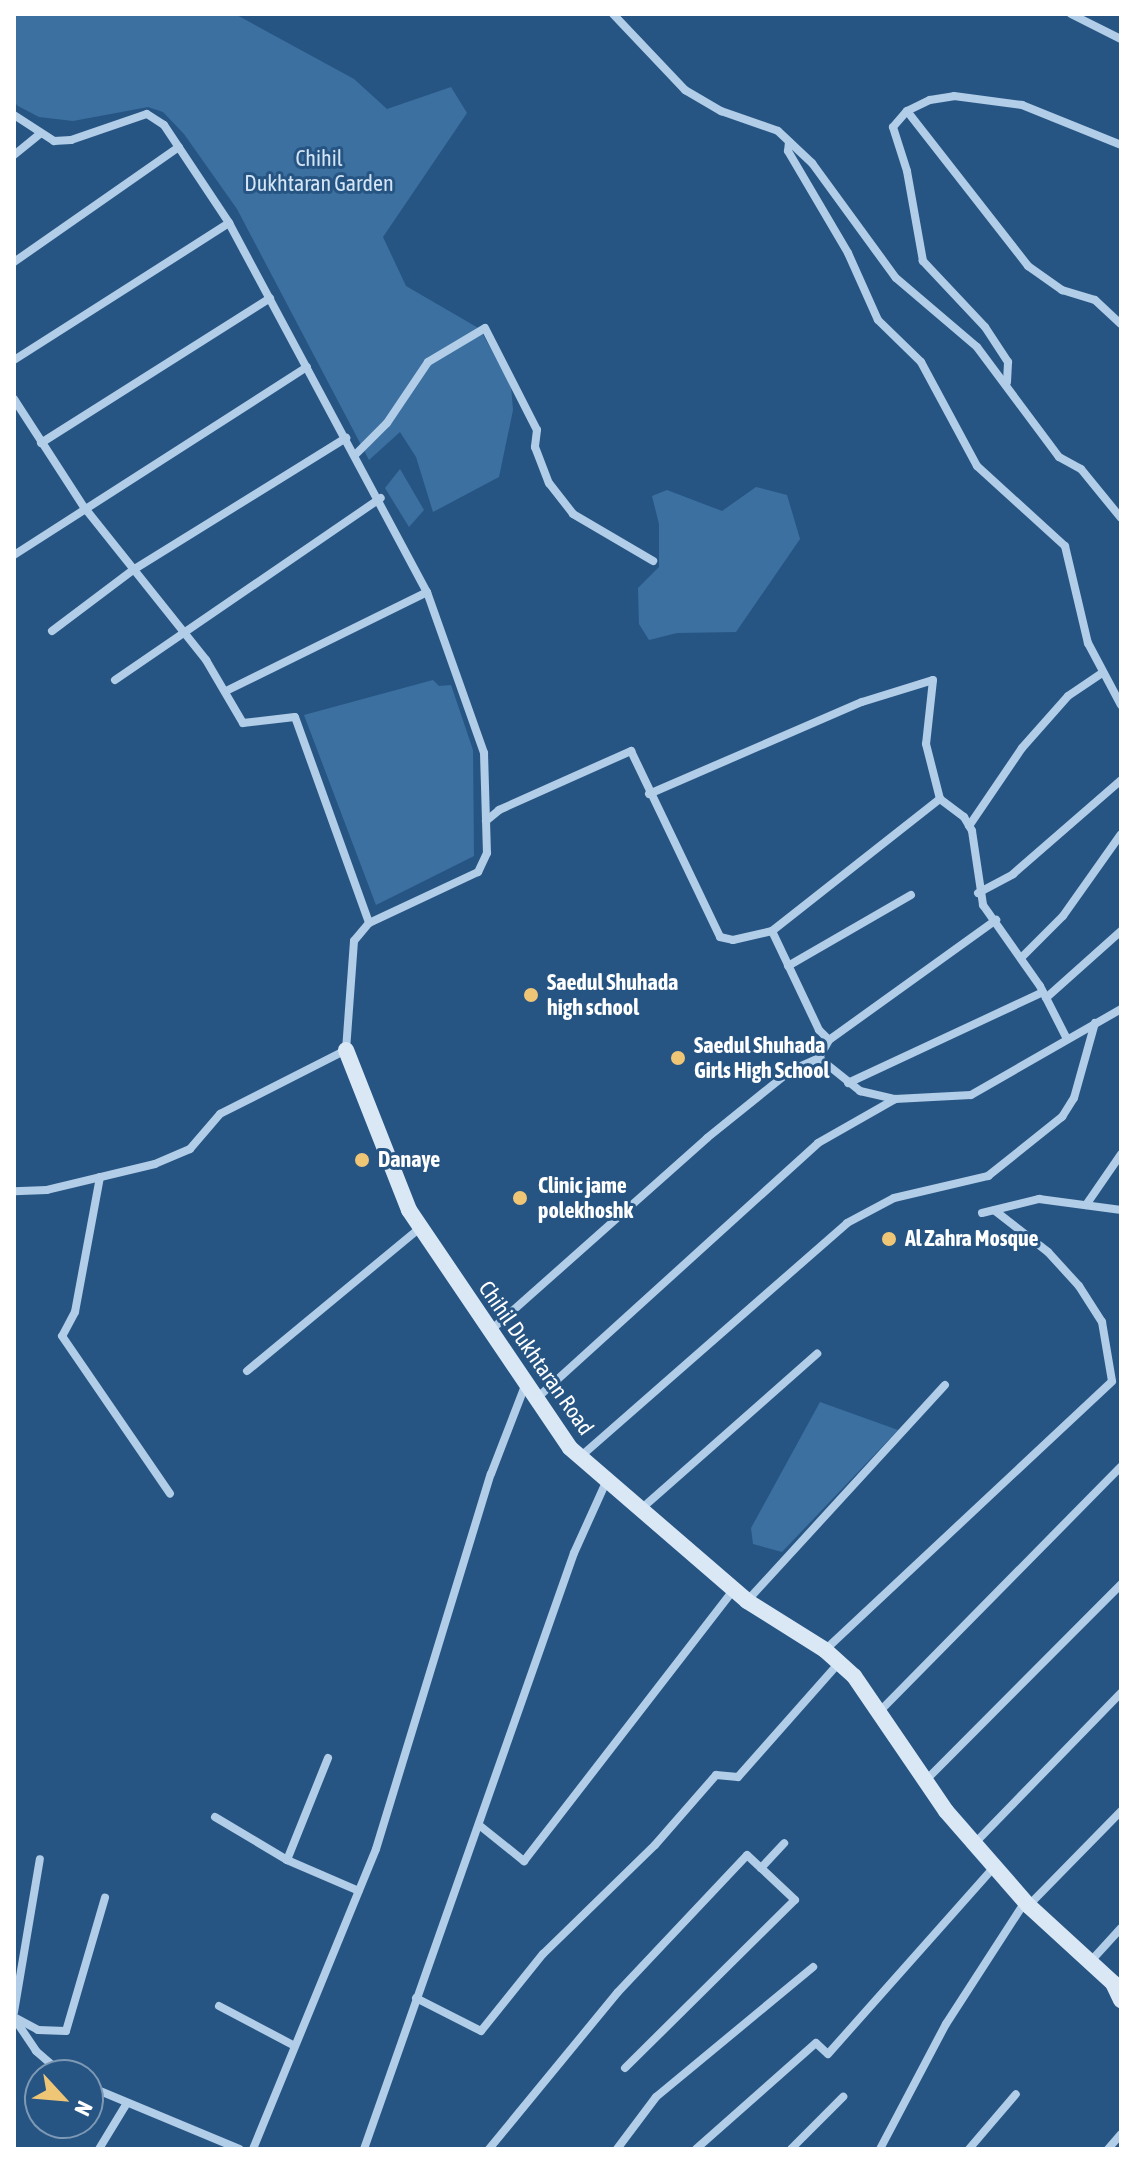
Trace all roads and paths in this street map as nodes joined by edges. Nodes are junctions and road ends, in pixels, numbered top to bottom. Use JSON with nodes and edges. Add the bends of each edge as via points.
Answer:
{"nodes":[{"id":1,"x":613,"y":14,"type":"edge"},
{"id":2,"x":1071,"y":14,"type":"edge"},
{"id":3,"x":1121,"y":39,"type":"edge"},
{"id":4,"x":907,"y":111,"type":"junction"},
{"id":5,"x":14,"y":115,"type":"edge"},
{"id":6,"x":40,"y":134,"type":"junction"},
{"id":7,"x":789,"y":142,"type":"junction"},
{"id":8,"x":1121,"y":145,"type":"edge"},
{"id":9,"x":179,"y":147,"type":"junction"},
{"id":10,"x":14,"y":155,"type":"edge"},
{"id":11,"x":229,"y":223,"type":"junction"},
{"id":12,"x":14,"y":262,"type":"edge"},
{"id":13,"x":270,"y":298,"type":"junction"},
{"id":14,"x":1121,"y":324,"type":"edge"},
{"id":15,"x":14,"y":360,"type":"edge"},
{"id":16,"x":307,"y":367,"type":"junction"},
{"id":17,"x":1007,"y":383,"type":"junction"},
{"id":18,"x":14,"y":399,"type":"edge"},
{"id":19,"x":346,"y":438,"type":"junction"},
{"id":20,"x":41,"y":443,"type":"junction"},
{"id":21,"x":355,"y":455,"type":"junction"},
{"id":22,"x":381,"y":498,"type":"junction"},
{"id":23,"x":84,"y":507,"type":"junction"},
{"id":24,"x":1121,"y":518,"type":"edge"},
{"id":25,"x":14,"y":555,"type":"edge"},
{"id":26,"x":653,"y":561,"type":"dead end"},
{"id":27,"x":133,"y":570,"type":"junction"},
{"id":28,"x":427,"y":592,"type":"junction"},
{"id":29,"x":52,"y":631,"type":"dead end"},
{"id":30,"x":185,"y":631,"type":"junction"},
{"id":31,"x":1101,"y":674,"type":"junction"},
{"id":32,"x":115,"y":680,"type":"dead end"},
{"id":33,"x":226,"y":691,"type":"junction"},
{"id":34,"x":1121,"y":705,"type":"edge"},
{"id":35,"x":1121,"y":780,"type":"edge"},
{"id":36,"x":649,"y":794,"type":"junction"},
{"id":37,"x":940,"y":799,"type":"junction"},
{"id":38,"x":486,"y":821,"type":"junction"},
{"id":39,"x":969,"y":826,"type":"junction"},
{"id":40,"x":1121,"y":834,"type":"edge"},
{"id":41,"x":978,"y":893,"type":"junction"},
{"id":42,"x":911,"y":895,"type":"dead end"},
{"id":43,"x":996,"y":920,"type":"junction"},
{"id":44,"x":369,"y":923,"type":"junction"},
{"id":45,"x":772,"y":931,"type":"junction"},
{"id":46,"x":1121,"y":931,"type":"edge"},
{"id":47,"x":1021,"y":958,"type":"junction"},
{"id":48,"x":788,"y":966,"type":"junction"},
{"id":49,"x":1044,"y":995,"type":"junction"},
{"id":50,"x":1121,"y":1009,"type":"edge"},
{"id":51,"x":1095,"y":1023,"type":"junction"},
{"id":52,"x":1067,"y":1039,"type":"junction"},
{"id":53,"x":829,"y":1040,"type":"junction"},
{"id":54,"x":346,"y":1050,"type":"junction"},
{"id":55,"x":819,"y":1058,"type":"junction"},
{"id":56,"x":848,"y":1083,"type":"junction"},
{"id":57,"x":895,"y":1099,"type":"junction"},
{"id":58,"x":1121,"y":1154,"type":"edge"},
{"id":59,"x":100,"y":1177,"type":"junction"},
{"id":60,"x":14,"y":1191,"type":"edge"},
{"id":61,"x":1086,"y":1205,"type":"junction"},
{"id":62,"x":994,"y":1210,"type":"junction"},
{"id":63,"x":1121,"y":1210,"type":"edge"},
{"id":64,"x":982,"y":1213,"type":"dead end"},
{"id":65,"x":421,"y":1228,"type":"junction"},
{"id":66,"x":491,"y":1331,"type":"junction"},
{"id":67,"x":817,"y":1354,"type":"dead end"},
{"id":68,"x":247,"y":1371,"type":"dead end"},
{"id":69,"x":526,"y":1384,"type":"junction"},
{"id":70,"x":945,"y":1385,"type":"dead end"},
{"id":71,"x":536,"y":1398,"type":"junction"},
{"id":72,"x":580,"y":1457,"type":"junction"},
{"id":73,"x":1121,"y":1467,"type":"edge"},
{"id":74,"x":607,"y":1480,"type":"junction"},
{"id":75,"x":170,"y":1494,"type":"dead end"},
{"id":76,"x":640,"y":1509,"type":"junction"},
{"id":77,"x":1121,"y":1584,"type":"edge"},
{"id":78,"x":734,"y":1589,"type":"junction"},
{"id":79,"x":747,"y":1601,"type":"junction"},
{"id":80,"x":825,"y":1650,"type":"junction"},
{"id":81,"x":839,"y":1663,"type":"junction"},
{"id":82,"x":1121,"y":1693,"type":"edge"},
{"id":83,"x":879,"y":1712,"type":"junction"},
{"id":84,"x":328,"y":1758,"type":"dead end"},
{"id":85,"x":925,"y":1781,"type":"junction"},
{"id":86,"x":1121,"y":1811,"type":"edge"},
{"id":87,"x":215,"y":1817,"type":"dead end"},
{"id":88,"x":479,"y":1825,"type":"junction"},
{"id":89,"x":784,"y":1843,"type":"dead end"},
{"id":90,"x":974,"y":1844,"type":"junction"},
{"id":91,"x":40,"y":1859,"type":"dead end"},
{"id":92,"x":287,"y":1860,"type":"junction"},
{"id":93,"x":994,"y":1867,"type":"junction"},
{"id":94,"x":761,"y":1868,"type":"junction"},
{"id":95,"x":359,"y":1891,"type":"junction"},
{"id":96,"x":105,"y":1898,"type":"dead end"},
{"id":97,"x":1027,"y":1904,"type":"junction"},
{"id":98,"x":1121,"y":1928,"type":"edge"},
{"id":99,"x":1090,"y":1962,"type":"junction"},
{"id":100,"x":813,"y":1967,"type":"dead end"},
{"id":101,"x":416,"y":1998,"type":"junction"},
{"id":102,"x":1121,"y":2000,"type":"edge"},
{"id":103,"x":219,"y":2006,"type":"dead end"},
{"id":104,"x":14,"y":2016,"type":"edge"},
{"id":105,"x":293,"y":2045,"type":"junction"},
{"id":106,"x":45,"y":2059,"type":"edge"},
{"id":107,"x":625,"y":2068,"type":"dead end"},
{"id":108,"x":104,"y":2093,"type":"edge"},
{"id":109,"x":1016,"y":2094,"type":"dead end"},
{"id":110,"x":843,"y":2097,"type":"dead end"},
{"id":111,"x":127,"y":2103,"type":"junction"},
{"id":112,"x":1121,"y":2134,"type":"edge"},
{"id":113,"x":99,"y":2149,"type":"edge"},
{"id":114,"x":239,"y":2149,"type":"edge"},
{"id":115,"x":253,"y":2149,"type":"edge"},
{"id":116,"x":364,"y":2149,"type":"edge"},
{"id":117,"x":489,"y":2149,"type":"edge"},
{"id":118,"x":617,"y":2149,"type":"edge"},
{"id":119,"x":696,"y":2149,"type":"edge"},
{"id":120,"x":791,"y":2149,"type":"edge"},
{"id":121,"x":880,"y":2149,"type":"edge"},
{"id":122,"x":969,"y":2149,"type":"edge"},
{"id":123,"x":1108,"y":2149,"type":"edge"}],
"edges":[{"from":1,"to":7,"type":"street","via":[[685,90],[721,111],[778,131]]},
{"from":2,"to":3,"type":"street"},
{"from":4,"to":8,"type":"street","via":[[954,96],[1006,103]]},
{"from":4,"to":14,"type":"street","via":[[1028,266],[1062,290],[1095,300]]},
{"from":4,"to":17,"type":"street","via":[[893,127],[907,171],[923,261],[985,327],[1008,362]]},
{"from":5,"to":6,"type":"street"},
{"from":6,"to":9,"type":"street","via":[[71,140],[147,114]]},
{"from":6,"to":10,"type":"street"},
{"from":7,"to":17,"type":"street","via":[[812,163],[896,278],[977,347]]},
{"from":7,"to":31,"type":"street","via":[[788,151],[848,253],[878,320],[921,362],[977,466],[1065,546],[1088,643]]},
{"from":9,"to":11,"type":"street"},
{"from":9,"to":12,"type":"street"},
{"from":11,"to":13,"type":"street"},
{"from":11,"to":15,"type":"street"},
{"from":13,"to":16,"type":"street"},
{"from":13,"to":20,"type":"street"},
{"from":16,"to":19,"type":"street"},
{"from":16,"to":23,"type":"street"},
{"from":17,"to":24,"type":"street","via":[[1059,457],[1081,469]]},
{"from":18,"to":20,"type":"street"},
{"from":19,"to":21,"type":"street"},
{"from":19,"to":27,"type":"street"},
{"from":20,"to":23,"type":"street"},
{"from":21,"to":22,"type":"street"},
{"from":21,"to":26,"type":"street","via":[[387,423],[428,362],[485,328],[537,430],[535,447],[549,483],[573,514]]},
{"from":22,"to":28,"type":"street"},
{"from":22,"to":30,"type":"street"},
{"from":23,"to":25,"type":"street"},
{"from":23,"to":27,"type":"street"},
{"from":27,"to":29,"type":"street"},
{"from":27,"to":30,"type":"street"},
{"from":28,"to":33,"type":"street"},
{"from":28,"to":38,"type":"street","via":[[484,753]]},
{"from":30,"to":32,"type":"street"},
{"from":30,"to":33,"type":"street"},
{"from":31,"to":34,"type":"street"},
{"from":31,"to":39,"type":"street","via":[[1068,696],[1022,748]]},
{"from":33,"to":44,"type":"street","via":[[243,723],[295,717]]},
{"from":35,"to":41,"type":"street","via":[[1013,874]]},
{"from":36,"to":37,"type":"street","via":[[862,702],[933,680],[926,744]]},
{"from":36,"to":38,"type":"street","via":[[631,751],[499,810]]},
{"from":36,"to":45,"type":"street","via":[[720,937],[733,940]]},
{"from":37,"to":39,"type":"street"},
{"from":37,"to":45,"type":"street"},
{"from":38,"to":44,"type":"street","via":[[487,853],[478,872]]},
{"from":39,"to":41,"type":"street"},
{"from":40,"to":47,"type":"street","via":[[1063,916]]},
{"from":41,"to":43,"type":"street"},
{"from":42,"to":48,"type":"street"},
{"from":43,"to":47,"type":"street"},
{"from":43,"to":53,"type":"street"},
{"from":44,"to":54,"type":"street","via":[[354,941]]},
{"from":45,"to":48,"type":"street"},
{"from":46,"to":49,"type":"street"},
{"from":47,"to":49,"type":"street"},
{"from":48,"to":53,"type":"street"},
{"from":49,"to":52,"type":"street"},
{"from":49,"to":56,"type":"street"},
{"from":50,"to":51,"type":"street"},
{"from":51,"to":52,"type":"street"},
{"from":51,"to":72,"type":"street","via":[[1074,1098],[1062,1117],[988,1176],[894,1198],[847,1223]]},
{"from":52,"to":57,"type":"street","via":[[971,1095]]},
{"from":53,"to":55,"type":"street"},
{"from":54,"to":59,"type":"street","via":[[220,1114],[190,1149]]},
{"from":54,"to":65,"type":"street","name":"Chihil Dukhtaran Road","via":[[409,1210]]},
{"from":55,"to":56,"type":"street"},
{"from":55,"to":66,"type":"street","via":[[790,1071],[707,1138]]},
{"from":56,"to":57,"type":"street"},
{"from":57,"to":71,"type":"street","via":[[818,1143]]},
{"from":58,"to":61,"type":"street"},
{"from":59,"to":60,"type":"street","via":[[47,1190]]},
{"from":59,"to":75,"type":"street","via":[[75,1312],[62,1336]]},
{"from":61,"to":62,"type":"street","via":[[1039,1199]]},
{"from":61,"to":63,"type":"street"},
{"from":62,"to":64,"type":"street"},
{"from":62,"to":80,"type":"street","via":[[1048,1252],[1079,1286],[1102,1322],[1112,1381]]},
{"from":65,"to":66,"type":"street","name":"Chihil Dukhtaran Road"},
{"from":65,"to":68,"type":"street"},
{"from":66,"to":69,"type":"street","name":"Chihil Dukhtaran Road"},
{"from":67,"to":76,"type":"street"},
{"from":69,"to":71,"type":"street","name":"Chihil Dukhtaran Road"},
{"from":69,"to":95,"type":"street","via":[[491,1474],[423,1704]]},
{"from":70,"to":79,"type":"street"},
{"from":71,"to":72,"type":"street","name":"Chihil Dukhtaran Road"},
{"from":72,"to":74,"type":"street","name":"Chihil Dukhtaran Road"},
{"from":73,"to":83,"type":"street"},
{"from":74,"to":76,"type":"street","name":"Chihil Dukhtaran Road"},
{"from":74,"to":88,"type":"street","via":[[574,1553]]},
{"from":76,"to":78,"type":"street","name":"Chihil Dukhtaran Road"},
{"from":77,"to":85,"type":"street"},
{"from":78,"to":79,"type":"street","name":"Chihil Dukhtaran Road"},
{"from":78,"to":88,"type":"street","via":[[524,1861]]},
{"from":79,"to":80,"type":"street","name":"Chihil Dukhtaran Road"},
{"from":80,"to":81,"type":"street","name":"Chihil Dukhtaran Road"},
{"from":81,"to":83,"type":"street","name":"Chihil Dukhtaran Road"},
{"from":81,"to":101,"type":"street","via":[[738,1777],[716,1775],[655,1845],[543,1954],[481,2031]]},
{"from":82,"to":90,"type":"street"},
{"from":83,"to":85,"type":"street","name":"Chihil Dukhtaran Road"},
{"from":84,"to":92,"type":"street"},
{"from":85,"to":90,"type":"street","name":"Chihil Dukhtaran Road"},
{"from":86,"to":97,"type":"street"},
{"from":87,"to":92,"type":"street"},
{"from":88,"to":101,"type":"street"},
{"from":89,"to":94,"type":"street"},
{"from":90,"to":93,"type":"street","name":"Chihil Dukhtaran Road"},
{"from":91,"to":104,"type":"street"},
{"from":92,"to":95,"type":"street"},
{"from":93,"to":97,"type":"street","name":"Chihil Dukhtaran Road"},
{"from":93,"to":119,"type":"street","via":[[828,2054],[816,2043]]},
{"from":94,"to":107,"type":"street","via":[[795,1900]]},
{"from":94,"to":117,"type":"street","via":[[747,1855],[618,1992]]},
{"from":95,"to":105,"type":"street"},
{"from":96,"to":104,"type":"street","via":[[66,2031],[38,2030]]},
{"from":97,"to":99,"type":"street","name":"Chihil Dukhtaran Road"},
{"from":97,"to":121,"type":"street","via":[[946,2024]]},
{"from":98,"to":99,"type":"street"},
{"from":99,"to":102,"type":"street","name":"Chihil Dukhtaran Road","via":[[1113,1983]]},
{"from":100,"to":118,"type":"street","via":[[656,2097]]},
{"from":101,"to":116,"type":"street"},
{"from":103,"to":105,"type":"street"},
{"from":104,"to":106,"type":"street"},
{"from":105,"to":115,"type":"street"},
{"from":108,"to":111,"type":"street"},
{"from":109,"to":122,"type":"street"},
{"from":110,"to":120,"type":"street"},
{"from":111,"to":113,"type":"street"},
{"from":111,"to":114,"type":"street"},
{"from":112,"to":123,"type":"street"}]}
